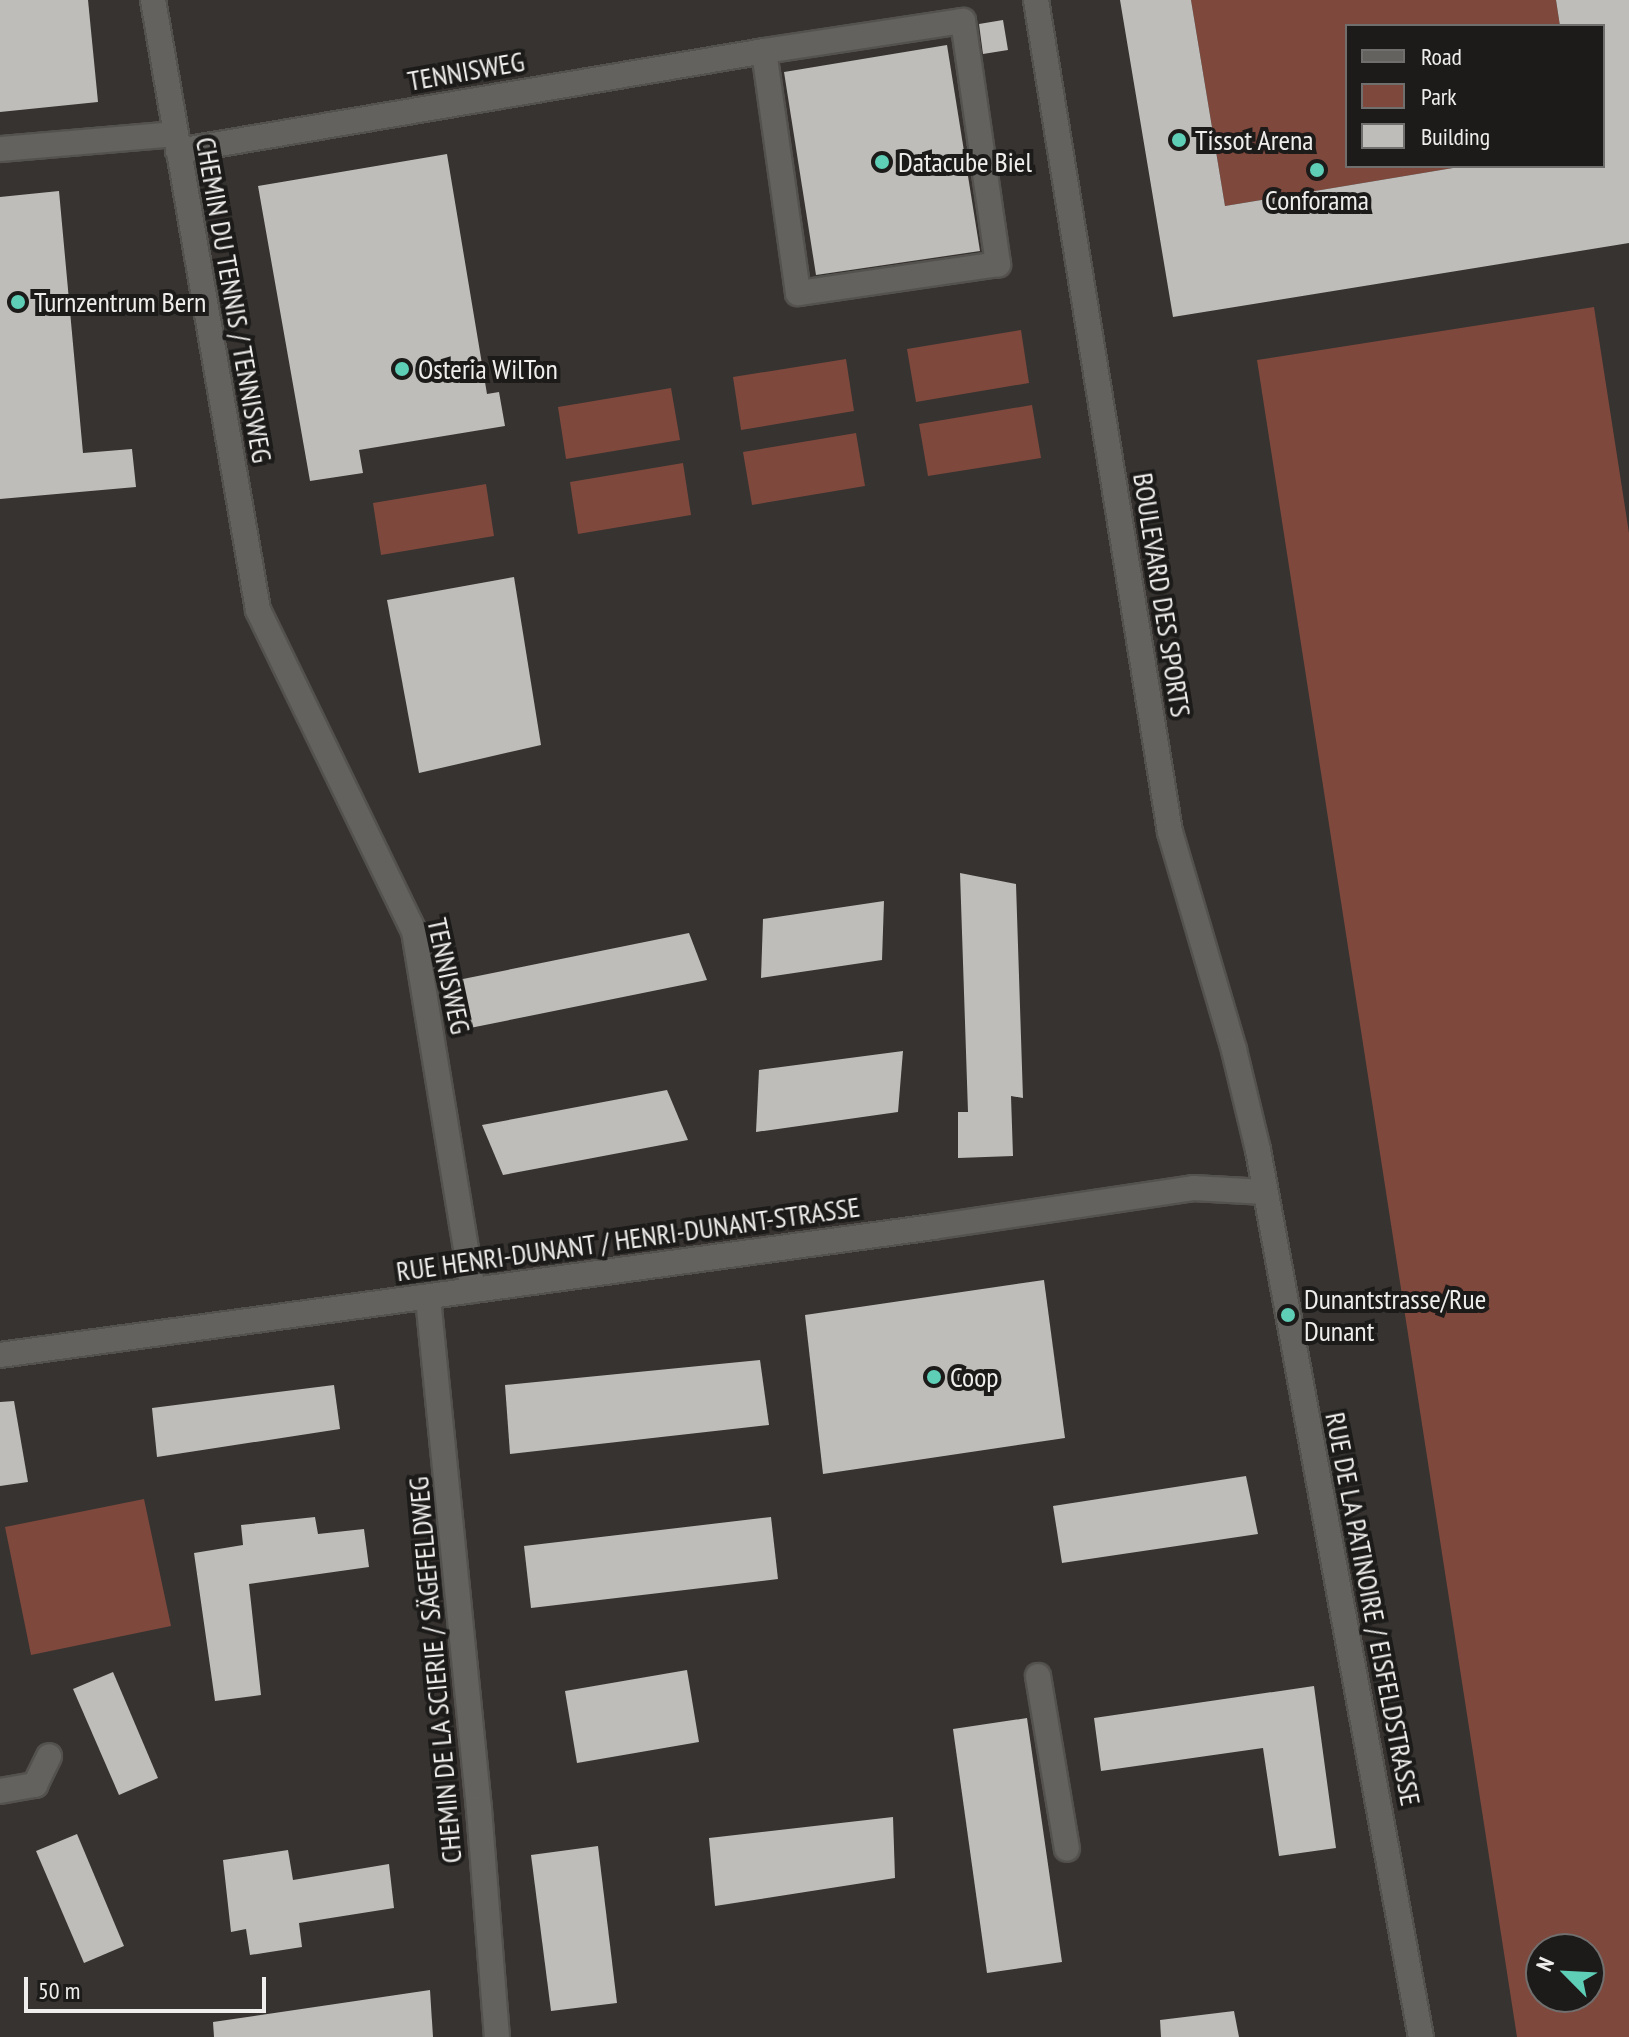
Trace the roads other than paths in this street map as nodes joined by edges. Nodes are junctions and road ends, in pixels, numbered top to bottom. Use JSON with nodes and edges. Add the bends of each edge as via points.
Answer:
{"nodes":[{"id":1,"x":153,"y":0,"type":"edge"},
{"id":2,"x":1036,"y":0,"type":"edge"},
{"id":3,"x":764,"y":51,"type":"junction"},
{"id":4,"x":176,"y":142,"type":"junction"},
{"id":5,"x":0,"y":149,"type":"edge"},
{"id":6,"x":258,"y":610,"type":"joint"},
{"id":7,"x":1265,"y":1192,"type":"junction"},
{"id":8,"x":473,"y":1290,"type":"junction"},
{"id":9,"x":428,"y":1298,"type":"junction"},
{"id":10,"x":0,"y":1355,"type":"edge"},
{"id":11,"x":1038,"y":1676,"type":"dead end"},
{"id":12,"x":49,"y":1756,"type":"dead end"},
{"id":13,"x":0,"y":1791,"type":"edge"},
{"id":14,"x":1067,"y":1849,"type":"dead end"},
{"id":15,"x":497,"y":2037,"type":"edge"},
{"id":16,"x":1421,"y":2037,"type":"edge"}],
"edges":[{"from":1,"to":4,"type":"street","name":"CHEMIN DU TENNIS / TENNISWEG"},
{"from":2,"to":7,"type":"street","name":"BOULEVARD DES SPORTS","via":[[1170,832],[1234,1050]]},
{"from":3,"to":3,"type":"street","name":"TENNISWEG","via":[[963,21],[998,264],[798,293]]},
{"from":3,"to":4,"type":"street","name":"TENNISWEG"},
{"from":4,"to":5,"type":"street","name":"TENNISWEG"},
{"from":4,"to":6,"type":"street","name":"CHEMIN DU TENNIS / TENNISWEG"},
{"from":6,"to":8,"type":"street","name":"TENNISWEG","via":[[414,931]]},
{"from":7,"to":8,"type":"street","name":"RUE HENRI-DUNANT / HENRI-DUNANT-STRASSE","via":[[1193,1188]]},
{"from":7,"to":16,"type":"street","name":"RUE DE LA PATINOIRE / EISFELDSTRASSE"},
{"from":8,"to":9,"type":"street","name":"RUE HENRI-DUNANT / HENRI-DUNANT-STRASSE"},
{"from":9,"to":10,"type":"street","name":"RUE HENRI-DUNANT / HENRI-DUNANT-STRASSE"},
{"from":9,"to":15,"type":"street","name":"CHEMIN DE LA SCIERIE / SÄGEFELDWEG"},
{"from":11,"to":14,"type":"street"},
{"from":12,"to":13,"type":"street","via":[[35,1785]]}]}
